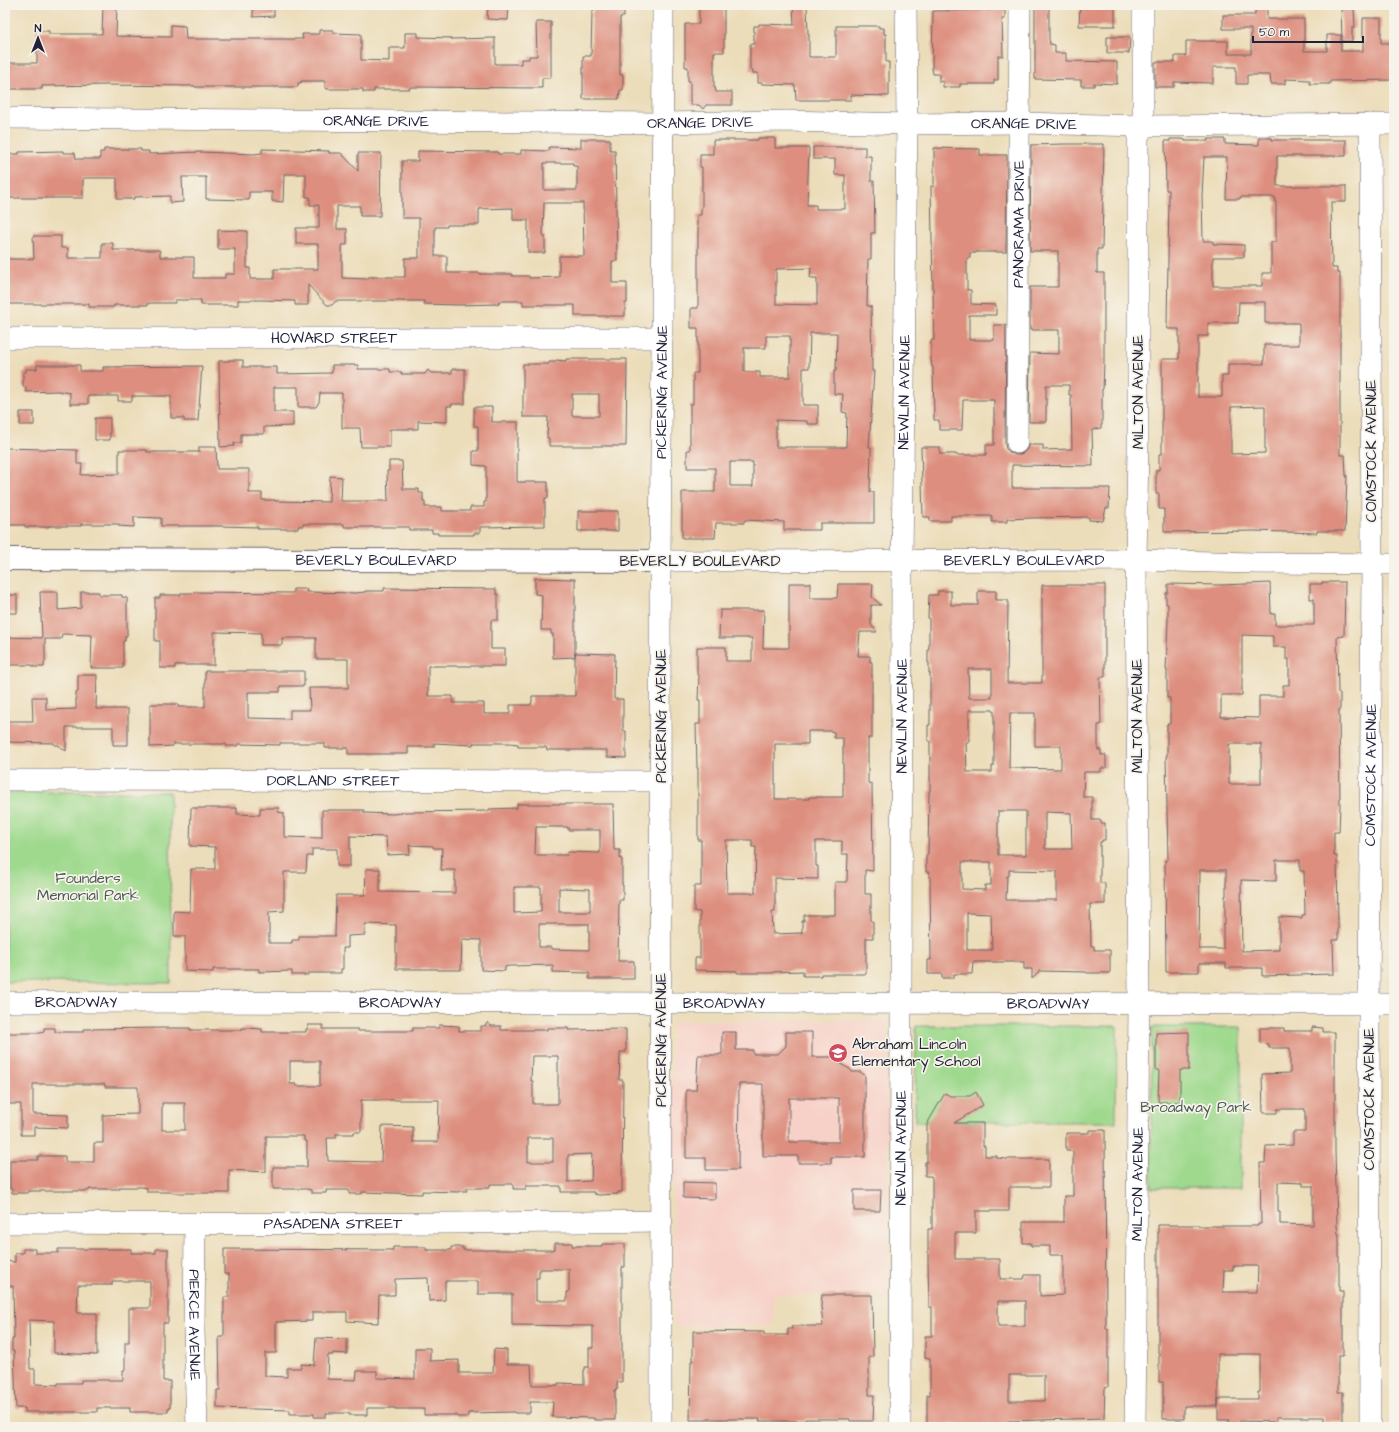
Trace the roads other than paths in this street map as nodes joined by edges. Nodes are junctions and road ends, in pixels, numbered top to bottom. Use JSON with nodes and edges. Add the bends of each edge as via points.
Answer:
{"nodes":[{"id":1,"x":663,"y":5,"type":"edge"},
{"id":2,"x":906,"y":5,"type":"edge"},
{"id":3,"x":1020,"y":5,"type":"edge"},
{"id":4,"x":1143,"y":5,"type":"edge"},
{"id":5,"x":5,"y":118,"type":"edge"},
{"id":6,"x":662,"y":123,"type":"junction"},
{"id":7,"x":1020,"y":123,"type":"junction"},
{"id":8,"x":907,"y":124,"type":"junction"},
{"id":9,"x":1370,"y":124,"type":"junction"},
{"id":10,"x":1394,"y":124,"type":"edge"},
{"id":11,"x":1143,"y":126,"type":"junction"},
{"id":12,"x":5,"y":338,"type":"edge"},
{"id":13,"x":662,"y":338,"type":"junction"},
{"id":14,"x":1017,"y":443,"type":"dead end"},
{"id":15,"x":5,"y":560,"type":"edge"},
{"id":16,"x":1136,"y":560,"type":"junction"},
{"id":17,"x":660,"y":561,"type":"junction"},
{"id":18,"x":902,"y":562,"type":"junction"},
{"id":19,"x":1372,"y":564,"type":"junction"},
{"id":20,"x":1394,"y":564,"type":"edge"},
{"id":21,"x":5,"y":780,"type":"edge"},
{"id":22,"x":661,"y":781,"type":"junction"},
{"id":23,"x":5,"y":1002,"type":"edge"},
{"id":24,"x":661,"y":1003,"type":"junction"},
{"id":25,"x":902,"y":1003,"type":"junction"},
{"id":26,"x":1139,"y":1004,"type":"junction"},
{"id":27,"x":1369,"y":1004,"type":"junction"},
{"id":28,"x":1394,"y":1004,"type":"edge"},
{"id":29,"x":662,"y":1221,"type":"junction"},
{"id":30,"x":5,"y":1223,"type":"edge"},
{"id":31,"x":195,"y":1224,"type":"junction"},
{"id":32,"x":197,"y":1427,"type":"edge"},
{"id":33,"x":661,"y":1427,"type":"edge"},
{"id":34,"x":900,"y":1427,"type":"edge"},
{"id":35,"x":1136,"y":1427,"type":"edge"},
{"id":36,"x":1370,"y":1427,"type":"edge"}],
"edges":[{"from":1,"to":6,"type":"street","name":"PICKERING AVENUE"},
{"from":2,"to":8,"type":"street","name":"NEWLIN AVENUE"},
{"from":3,"to":7,"type":"street","name":"PANORAMA DRIVE"},
{"from":4,"to":11,"type":"street","name":"MILTON AVENUE"},
{"from":5,"to":6,"type":"street","name":"ORANGE DRIVE"},
{"from":6,"to":8,"type":"street","name":"ORANGE DRIVE","via":[[787,121]]},
{"from":6,"to":13,"type":"street","name":"PICKERING AVENUE"},
{"from":7,"to":8,"type":"street","name":"ORANGE DRIVE"},
{"from":7,"to":11,"type":"street","name":"ORANGE DRIVE"},
{"from":7,"to":14,"type":"street","name":"PANORAMA DRIVE"},
{"from":8,"to":18,"type":"street","name":"NEWLIN AVENUE"},
{"from":9,"to":10,"type":"street","name":"ORANGE DRIVE"},
{"from":9,"to":11,"type":"street","name":"ORANGE DRIVE"},
{"from":9,"to":19,"type":"street","name":"COMSTOCK AVENUE"},
{"from":11,"to":16,"type":"street","name":"MILTON AVENUE","via":[[1138,138]]},
{"from":12,"to":13,"type":"street","name":"HOWARD STREET"},
{"from":13,"to":17,"type":"street","name":"PICKERING AVENUE"},
{"from":15,"to":17,"type":"main road","name":"BEVERLY BOULEVARD"},
{"from":16,"to":18,"type":"street","name":"BEVERLY BOULEVARD"},
{"from":16,"to":19,"type":"street","name":"BEVERLY BOULEVARD"},
{"from":16,"to":26,"type":"street","name":"MILTON AVENUE"},
{"from":17,"to":18,"type":"street","name":"BEVERLY BOULEVARD"},
{"from":17,"to":22,"type":"street","name":"PICKERING AVENUE"},
{"from":18,"to":25,"type":"street","name":"NEWLIN AVENUE"},
{"from":19,"to":20,"type":"street","name":"BEVERLY BOULEVARD"},
{"from":19,"to":27,"type":"street","name":"COMSTOCK AVENUE"},
{"from":21,"to":22,"type":"street","name":"DORLAND STREET"},
{"from":22,"to":24,"type":"street","name":"PICKERING AVENUE"},
{"from":23,"to":24,"type":"street","name":"BROADWAY"},
{"from":24,"to":25,"type":"street","name":"BROADWAY"},
{"from":24,"to":29,"type":"street","name":"PICKERING AVENUE"},
{"from":25,"to":26,"type":"street","name":"BROADWAY"},
{"from":25,"to":34,"type":"street","name":"NEWLIN AVENUE"},
{"from":26,"to":27,"type":"street","name":"BROADWAY"},
{"from":26,"to":35,"type":"street","name":"MILTON AVENUE"},
{"from":27,"to":28,"type":"street","name":"BROADWAY"},
{"from":27,"to":36,"type":"street","name":"COMSTOCK AVENUE"},
{"from":29,"to":31,"type":"street","name":"PASADENA STREET"},
{"from":29,"to":33,"type":"street","name":"PICKERING AVENUE"},
{"from":30,"to":31,"type":"street","name":"PASADENA STREET"},
{"from":31,"to":32,"type":"street","name":"PIERCE AVENUE","via":[[194,1331]]}]}
